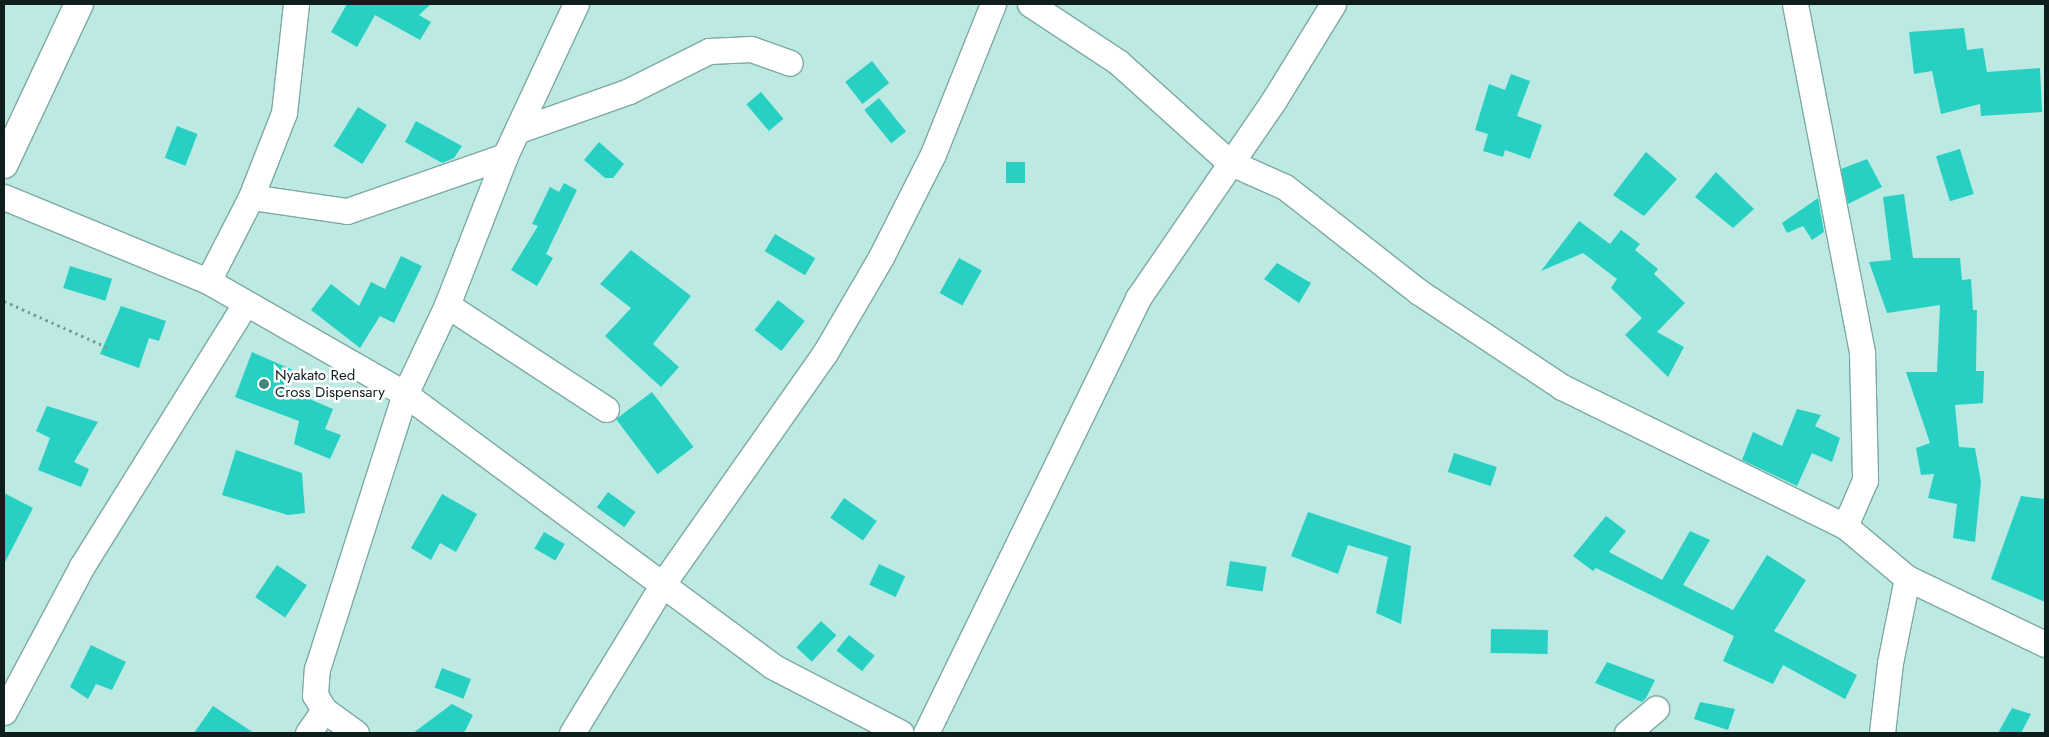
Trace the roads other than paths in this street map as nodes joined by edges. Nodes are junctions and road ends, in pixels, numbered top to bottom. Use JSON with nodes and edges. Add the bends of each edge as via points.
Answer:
{"nodes":[{"id":1,"x":78,"y":4,"type":"edge"},
{"id":2,"x":296,"y":4,"type":"edge"},
{"id":3,"x":576,"y":4,"type":"edge"},
{"id":4,"x":993,"y":4,"type":"edge"},
{"id":5,"x":1030,"y":4,"type":"edge"},
{"id":6,"x":1333,"y":4,"type":"edge"},
{"id":7,"x":1795,"y":4,"type":"edge"},
{"id":8,"x":790,"y":64,"type":"dead end"},
{"id":9,"x":519,"y":130,"type":"junction"},
{"id":10,"x":505,"y":156,"type":"junction"},
{"id":11,"x":1229,"y":162,"type":"junction"},
{"id":12,"x":4,"y":164,"type":"edge"},
{"id":13,"x":4,"y":197,"type":"edge"},
{"id":14,"x":251,"y":197,"type":"junction"},
{"id":15,"x":208,"y":281,"type":"junction"},
{"id":16,"x":245,"y":304,"type":"junction"},
{"id":17,"x":448,"y":305,"type":"junction"},
{"id":18,"x":406,"y":394,"type":"junction"},
{"id":19,"x":606,"y":410,"type":"dead end"},
{"id":20,"x":1845,"y":526,"type":"junction"},
{"id":21,"x":1907,"y":578,"type":"junction"},
{"id":22,"x":664,"y":582,"type":"junction"},
{"id":23,"x":2045,"y":644,"type":"edge"},
{"id":24,"x":1656,"y":709,"type":"dead end"},
{"id":25,"x":324,"y":710,"type":"junction"},
{"id":26,"x":4,"y":712,"type":"edge"},
{"id":27,"x":308,"y":733,"type":"edge"},
{"id":28,"x":356,"y":733,"type":"edge"},
{"id":29,"x":572,"y":733,"type":"edge"},
{"id":30,"x":901,"y":733,"type":"edge"},
{"id":31,"x":926,"y":733,"type":"edge"},
{"id":32,"x":1627,"y":733,"type":"edge"},
{"id":33,"x":1882,"y":733,"type":"edge"}],
"edges":[{"from":1,"to":12,"type":"street"},
{"from":2,"to":14,"type":"street","via":[[284,113]]},
{"from":3,"to":9,"type":"street"},
{"from":4,"to":22,"type":"street","via":[[933,154],[881,257],[825,353]]},
{"from":5,"to":11,"type":"street","via":[[1118,62]]},
{"from":6,"to":11,"type":"street"},
{"from":7,"to":20,"type":"street","via":[[1862,352],[1865,480]]},
{"from":8,"to":9,"type":"street","via":[[752,49],[709,51],[629,92]]},
{"from":9,"to":10,"type":"street"},
{"from":10,"to":14,"type":"street","via":[[347,210]]},
{"from":10,"to":17,"type":"street"},
{"from":11,"to":20,"type":"street","via":[[1285,188],[1419,292],[1562,387]]},
{"from":11,"to":31,"type":"street","via":[[1134,306]]},
{"from":13,"to":15,"type":"street"},
{"from":14,"to":15,"type":"street"},
{"from":15,"to":16,"type":"street"},
{"from":16,"to":18,"type":"street"},
{"from":16,"to":26,"type":"street","via":[[82,566]]},
{"from":17,"to":18,"type":"street"},
{"from":17,"to":19,"type":"street"},
{"from":18,"to":22,"type":"street"},
{"from":18,"to":25,"type":"street","via":[[317,669],[315,695]]},
{"from":20,"to":21,"type":"street"},
{"from":21,"to":23,"type":"street"},
{"from":21,"to":33,"type":"street","via":[[1890,663]]},
{"from":22,"to":29,"type":"street"},
{"from":22,"to":30,"type":"street","via":[[772,666]]},
{"from":24,"to":32,"type":"street"},
{"from":25,"to":27,"type":"street"},
{"from":25,"to":28,"type":"street"}]}
